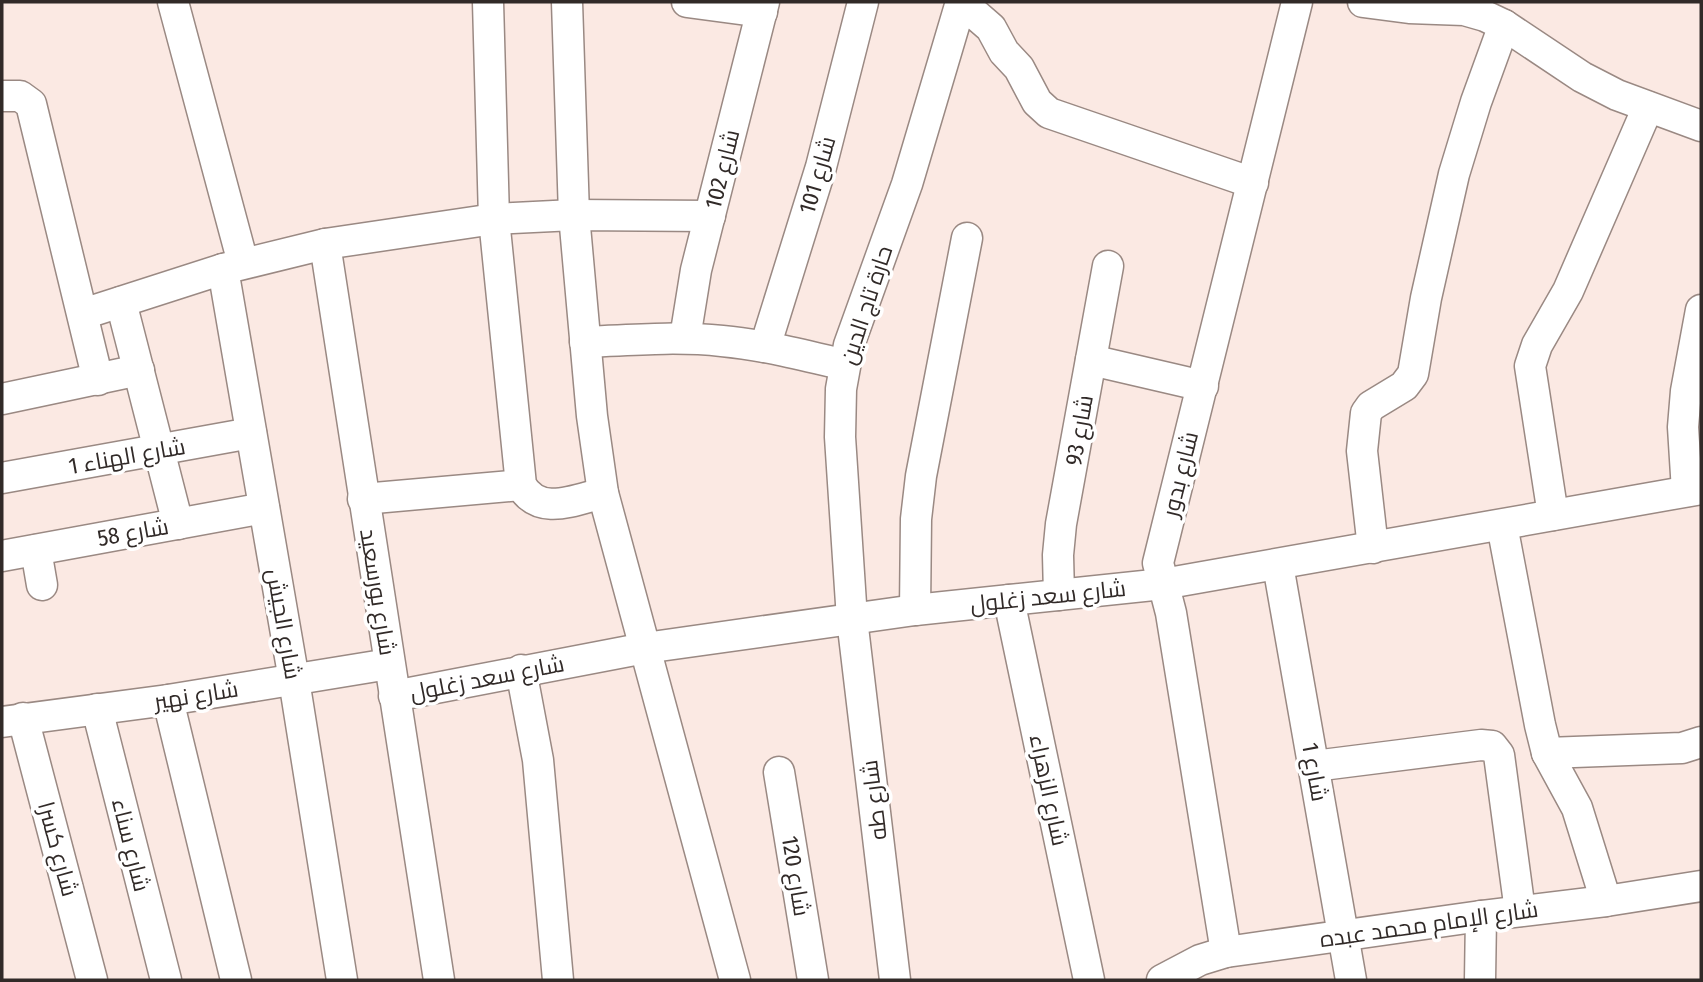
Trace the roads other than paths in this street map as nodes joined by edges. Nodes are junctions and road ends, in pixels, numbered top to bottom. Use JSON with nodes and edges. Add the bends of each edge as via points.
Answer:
{"nodes":[{"id":1,"x":173,"y":2,"type":"edge"},
{"id":2,"x":488,"y":2,"type":"edge"},
{"id":3,"x":567,"y":2,"type":"edge"},
{"id":4,"x":687,"y":2,"type":"edge"},
{"id":5,"x":863,"y":2,"type":"edge"},
{"id":6,"x":961,"y":2,"type":"edge"},
{"id":7,"x":1297,"y":2,"type":"edge"},
{"id":8,"x":1363,"y":2,"type":"edge"},
{"id":9,"x":763,"y":7,"type":"edge"},
{"id":10,"x":1504,"y":25,"type":"junction"},
{"id":11,"x":2,"y":96,"type":"edge"},
{"id":12,"x":1648,"y":107,"type":"junction"},
{"id":13,"x":1701,"y":126,"type":"edge"},
{"id":14,"x":1253,"y":183,"type":"junction"},
{"id":15,"x":574,"y":215,"type":"junction"},
{"id":16,"x":710,"y":216,"type":"junction"},
{"id":17,"x":494,"y":219,"type":"junction"},
{"id":18,"x":967,"y":238,"type":"dead end"},
{"id":19,"x":325,"y":244,"type":"junction"},
{"id":20,"x":1108,"y":265,"type":"dead end"},
{"id":21,"x":233,"y":266,"type":"junction"},
{"id":22,"x":121,"y":302,"type":"junction"},
{"id":23,"x":1701,"y":310,"type":"edge"},
{"id":24,"x":83,"y":314,"type":"junction"},
{"id":25,"x":685,"y":338,"type":"junction"},
{"id":26,"x":585,"y":342,"type":"junction"},
{"id":27,"x":765,"y":347,"type":"junction"},
{"id":28,"x":1091,"y":360,"type":"junction"},
{"id":29,"x":845,"y":365,"type":"junction"},
{"id":30,"x":139,"y":370,"type":"junction"},
{"id":31,"x":97,"y":380,"type":"junction"},
{"id":32,"x":1203,"y":386,"type":"junction"},
{"id":33,"x":2,"y":399,"type":"edge"},
{"id":34,"x":251,"y":433,"type":"junction"},
{"id":35,"x":159,"y":450,"type":"junction"},
{"id":36,"x":2,"y":478,"type":"edge"},
{"id":37,"x":522,"y":485,"type":"junction"},
{"id":38,"x":1694,"y":490,"type":"edge"},
{"id":39,"x":603,"y":493,"type":"junction"},
{"id":40,"x":363,"y":499,"type":"junction"},
{"id":41,"x":264,"y":508,"type":"junction"},
{"id":42,"x":1553,"y":515,"type":"junction"},
{"id":43,"x":178,"y":524,"type":"junction"},
{"id":44,"x":1502,"y":525,"type":"junction"},
{"id":45,"x":1373,"y":548,"type":"junction"},
{"id":46,"x":36,"y":550,"type":"junction"},
{"id":47,"x":2,"y":556,"type":"edge"},
{"id":48,"x":1278,"y":565,"type":"junction"},
{"id":49,"x":1163,"y":584,"type":"junction"},
{"id":50,"x":42,"y":585,"type":"dead end"},
{"id":51,"x":1059,"y":595,"type":"junction"},
{"id":52,"x":1009,"y":600,"type":"junction"},
{"id":53,"x":915,"y":610,"type":"junction"},
{"id":54,"x":852,"y":619,"type":"junction"},
{"id":55,"x":645,"y":648,"type":"junction"},
{"id":56,"x":389,"y":664,"type":"junction"},
{"id":57,"x":521,"y":670,"type":"junction"},
{"id":58,"x":294,"y":680,"type":"junction"},
{"id":59,"x":394,"y":695,"type":"junction"},
{"id":60,"x":168,"y":700,"type":"junction"},
{"id":61,"x":97,"y":709,"type":"junction"},
{"id":62,"x":13,"y":720,"type":"edge"},
{"id":63,"x":1701,"y":742,"type":"edge"},
{"id":64,"x":1548,"y":753,"type":"junction"},
{"id":65,"x":1314,"y":766,"type":"junction"},
{"id":66,"x":779,"y":772,"type":"dead end"},
{"id":67,"x":1701,"y":886,"type":"edge"},
{"id":68,"x":1606,"y":901,"type":"junction"},
{"id":69,"x":1520,"y":911,"type":"junction"},
{"id":70,"x":1481,"y":916,"type":"junction"},
{"id":71,"x":1344,"y":936,"type":"junction"},
{"id":72,"x":1226,"y":952,"type":"junction"},
{"id":73,"x":1174,"y":977,"type":"edge"},
{"id":74,"x":92,"y":980,"type":"edge"},
{"id":75,"x":166,"y":980,"type":"edge"},
{"id":76,"x":236,"y":980,"type":"edge"},
{"id":77,"x":342,"y":980,"type":"edge"},
{"id":78,"x":439,"y":980,"type":"edge"},
{"id":79,"x":558,"y":980,"type":"edge"},
{"id":80,"x":736,"y":980,"type":"edge"},
{"id":81,"x":813,"y":980,"type":"edge"},
{"id":82,"x":895,"y":980,"type":"edge"},
{"id":83,"x":1089,"y":980,"type":"edge"},
{"id":84,"x":1352,"y":980,"type":"edge"},
{"id":85,"x":1480,"y":980,"type":"edge"}],
"edges":[{"from":1,"to":21,"type":"street","name":"شارع الجيش"},
{"from":2,"to":17,"type":"street"},
{"from":3,"to":15,"type":"street"},
{"from":4,"to":9,"type":"street"},
{"from":5,"to":27,"type":"street","name":"شارع 101","via":[[821,167]]},
{"from":6,"to":14,"type":"street","via":[[991,28],[1037,102],[1049,113]]},
{"from":6,"to":29,"type":"street","name":"حارة تاج الدين","via":[[907,184]]},
{"from":7,"to":14,"type":"street","name":"شارع بدور"},
{"from":8,"to":10,"type":"street","via":[[1464,10]]},
{"from":9,"to":16,"type":"street","name":"شارع 102"},
{"from":10,"to":12,"type":"street","via":[[1582,77]]},
{"from":10,"to":45,"type":"street","via":[[1454,174],[1413,374],[1366,413],[1362,451]]},
{"from":11,"to":24,"type":"street","via":[[20,96],[31,104]]},
{"from":12,"to":13,"type":"street"},
{"from":12,"to":42,"type":"street","via":[[1530,366]]},
{"from":14,"to":32,"type":"street","name":"شارع بدور"},
{"from":15,"to":16,"type":"street"},
{"from":15,"to":17,"type":"street"},
{"from":15,"to":26,"type":"street"},
{"from":16,"to":25,"type":"street","name":"شارع 102"},
{"from":17,"to":19,"type":"street"},
{"from":17,"to":37,"type":"street"},
{"from":18,"to":53,"type":"street","via":[[920,476]]},
{"from":19,"to":21,"type":"street"},
{"from":19,"to":40,"type":"street","name":"شارع بورسعيد"},
{"from":20,"to":28,"type":"street","name":"شارع 93"},
{"from":21,"to":22,"type":"street"},
{"from":21,"to":34,"type":"street","name":"شارع الجيش"},
{"from":22,"to":24,"type":"street"},
{"from":22,"to":30,"type":"street"},
{"from":23,"to":38,"type":"street","via":[[1683,427]]},
{"from":24,"to":31,"type":"street"},
{"from":25,"to":26,"type":"street"},
{"from":25,"to":27,"type":"street"},
{"from":26,"to":39,"type":"street"},
{"from":27,"to":29,"type":"street"},
{"from":28,"to":32,"type":"street"},
{"from":28,"to":51,"type":"street","name":"شارع 93","via":[[1061,524]]},
{"from":29,"to":54,"type":"street","name":"حارة تاج الدين","via":[[840,437]]},
{"from":30,"to":31,"type":"street"},
{"from":30,"to":35,"type":"street"},
{"from":31,"to":33,"type":"street"},
{"from":32,"to":49,"type":"street","name":"شارع بدور","via":[[1160,552]]},
{"from":34,"to":35,"type":"street","name":"شارع الهناء 1"},
{"from":34,"to":41,"type":"street","name":"شارع الجيش"},
{"from":35,"to":36,"type":"street","name":"شارع الهناء 1"},
{"from":35,"to":43,"type":"street"},
{"from":37,"to":39,"type":"street","via":[[528,498],[553,505]]},
{"from":37,"to":40,"type":"street"},
{"from":38,"to":42,"type":"street","name":"شارع سعد زغلول"},
{"from":39,"to":55,"type":"street"},
{"from":40,"to":56,"type":"street","name":"شارع بورسعيد"},
{"from":41,"to":43,"type":"street","name":"شارع 58"},
{"from":41,"to":58,"type":"street","name":"شارع الجيش"},
{"from":42,"to":44,"type":"street","name":"شارع سعد زغلول"},
{"from":43,"to":46,"type":"street","name":"شارع 58"},
{"from":44,"to":45,"type":"street","name":"شارع سعد زغلول"},
{"from":44,"to":64,"type":"street"},
{"from":45,"to":48,"type":"street","name":"شارع سعد زغلول"},
{"from":46,"to":47,"type":"street","name":"شارع 58"},
{"from":46,"to":50,"type":"street"},
{"from":48,"to":49,"type":"street","name":"شارع سعد زغلول"},
{"from":48,"to":65,"type":"street","name":"شارع 1"},
{"from":49,"to":51,"type":"street","name":"شارع سعد زغلول"},
{"from":49,"to":72,"type":"street","name":"شارع بدور"},
{"from":51,"to":52,"type":"street","name":"شارع سعد زغلول"},
{"from":52,"to":53,"type":"street","name":"شارع سعد زغلول"},
{"from":52,"to":83,"type":"street","name":"شارع الزهراء"},
{"from":53,"to":54,"type":"street","name":"شارع سعد زغلول"},
{"from":54,"to":55,"type":"street","name":"شارع سعد زغلول"},
{"from":54,"to":82,"type":"street","name":"شارع طه"},
{"from":55,"to":57,"type":"street","name":"شارع سعد زغلول"},
{"from":55,"to":80,"type":"street"},
{"from":56,"to":58,"type":"street","name":"شارع نهير"},
{"from":56,"to":59,"type":"street","name":"شارع بورسعيد"},
{"from":57,"to":59,"type":"street","name":"شارع سعد زغلول"},
{"from":57,"to":79,"type":"street","via":[[540,773]]},
{"from":58,"to":60,"type":"street","name":"شارع نهير"},
{"from":58,"to":77,"type":"street","name":"شارع الجيش"},
{"from":59,"to":78,"type":"street","name":"شارع بورسعيد"},
{"from":60,"to":61,"type":"street","name":"شارع نهير"},
{"from":60,"to":76,"type":"street"},
{"from":61,"to":62,"type":"street","name":"شارع نهير"},
{"from":61,"to":75,"type":"street","name":"شارع سناء"},
{"from":62,"to":74,"type":"street","name":"شارع كسرا"},
{"from":63,"to":64,"type":"street","via":[[1682,747]]},
{"from":64,"to":68,"type":"street","via":[[1577,808]]},
{"from":65,"to":69,"type":"street","via":[[1492,746],[1499,755]]},
{"from":65,"to":71,"type":"street","name":"شارع 1"},
{"from":66,"to":81,"type":"street","name":"شارع 120"},
{"from":67,"to":68,"type":"street","name":"شارع الإمام محمد عبده"},
{"from":68,"to":69,"type":"street","name":"شارع الإمام محمد عبده"},
{"from":69,"to":70,"type":"street","name":"شارع الإمام محمد عبده"},
{"from":70,"to":71,"type":"street","name":"شارع الإمام محمد عبده"},
{"from":70,"to":85,"type":"street"},
{"from":71,"to":72,"type":"street","name":"شارع الإمام محمد عبده"},
{"from":71,"to":84,"type":"street","name":"شارع 1"},
{"from":72,"to":73,"type":"street","name":"شارع الإمام محمد عبده","via":[[1200,960]]}]}
